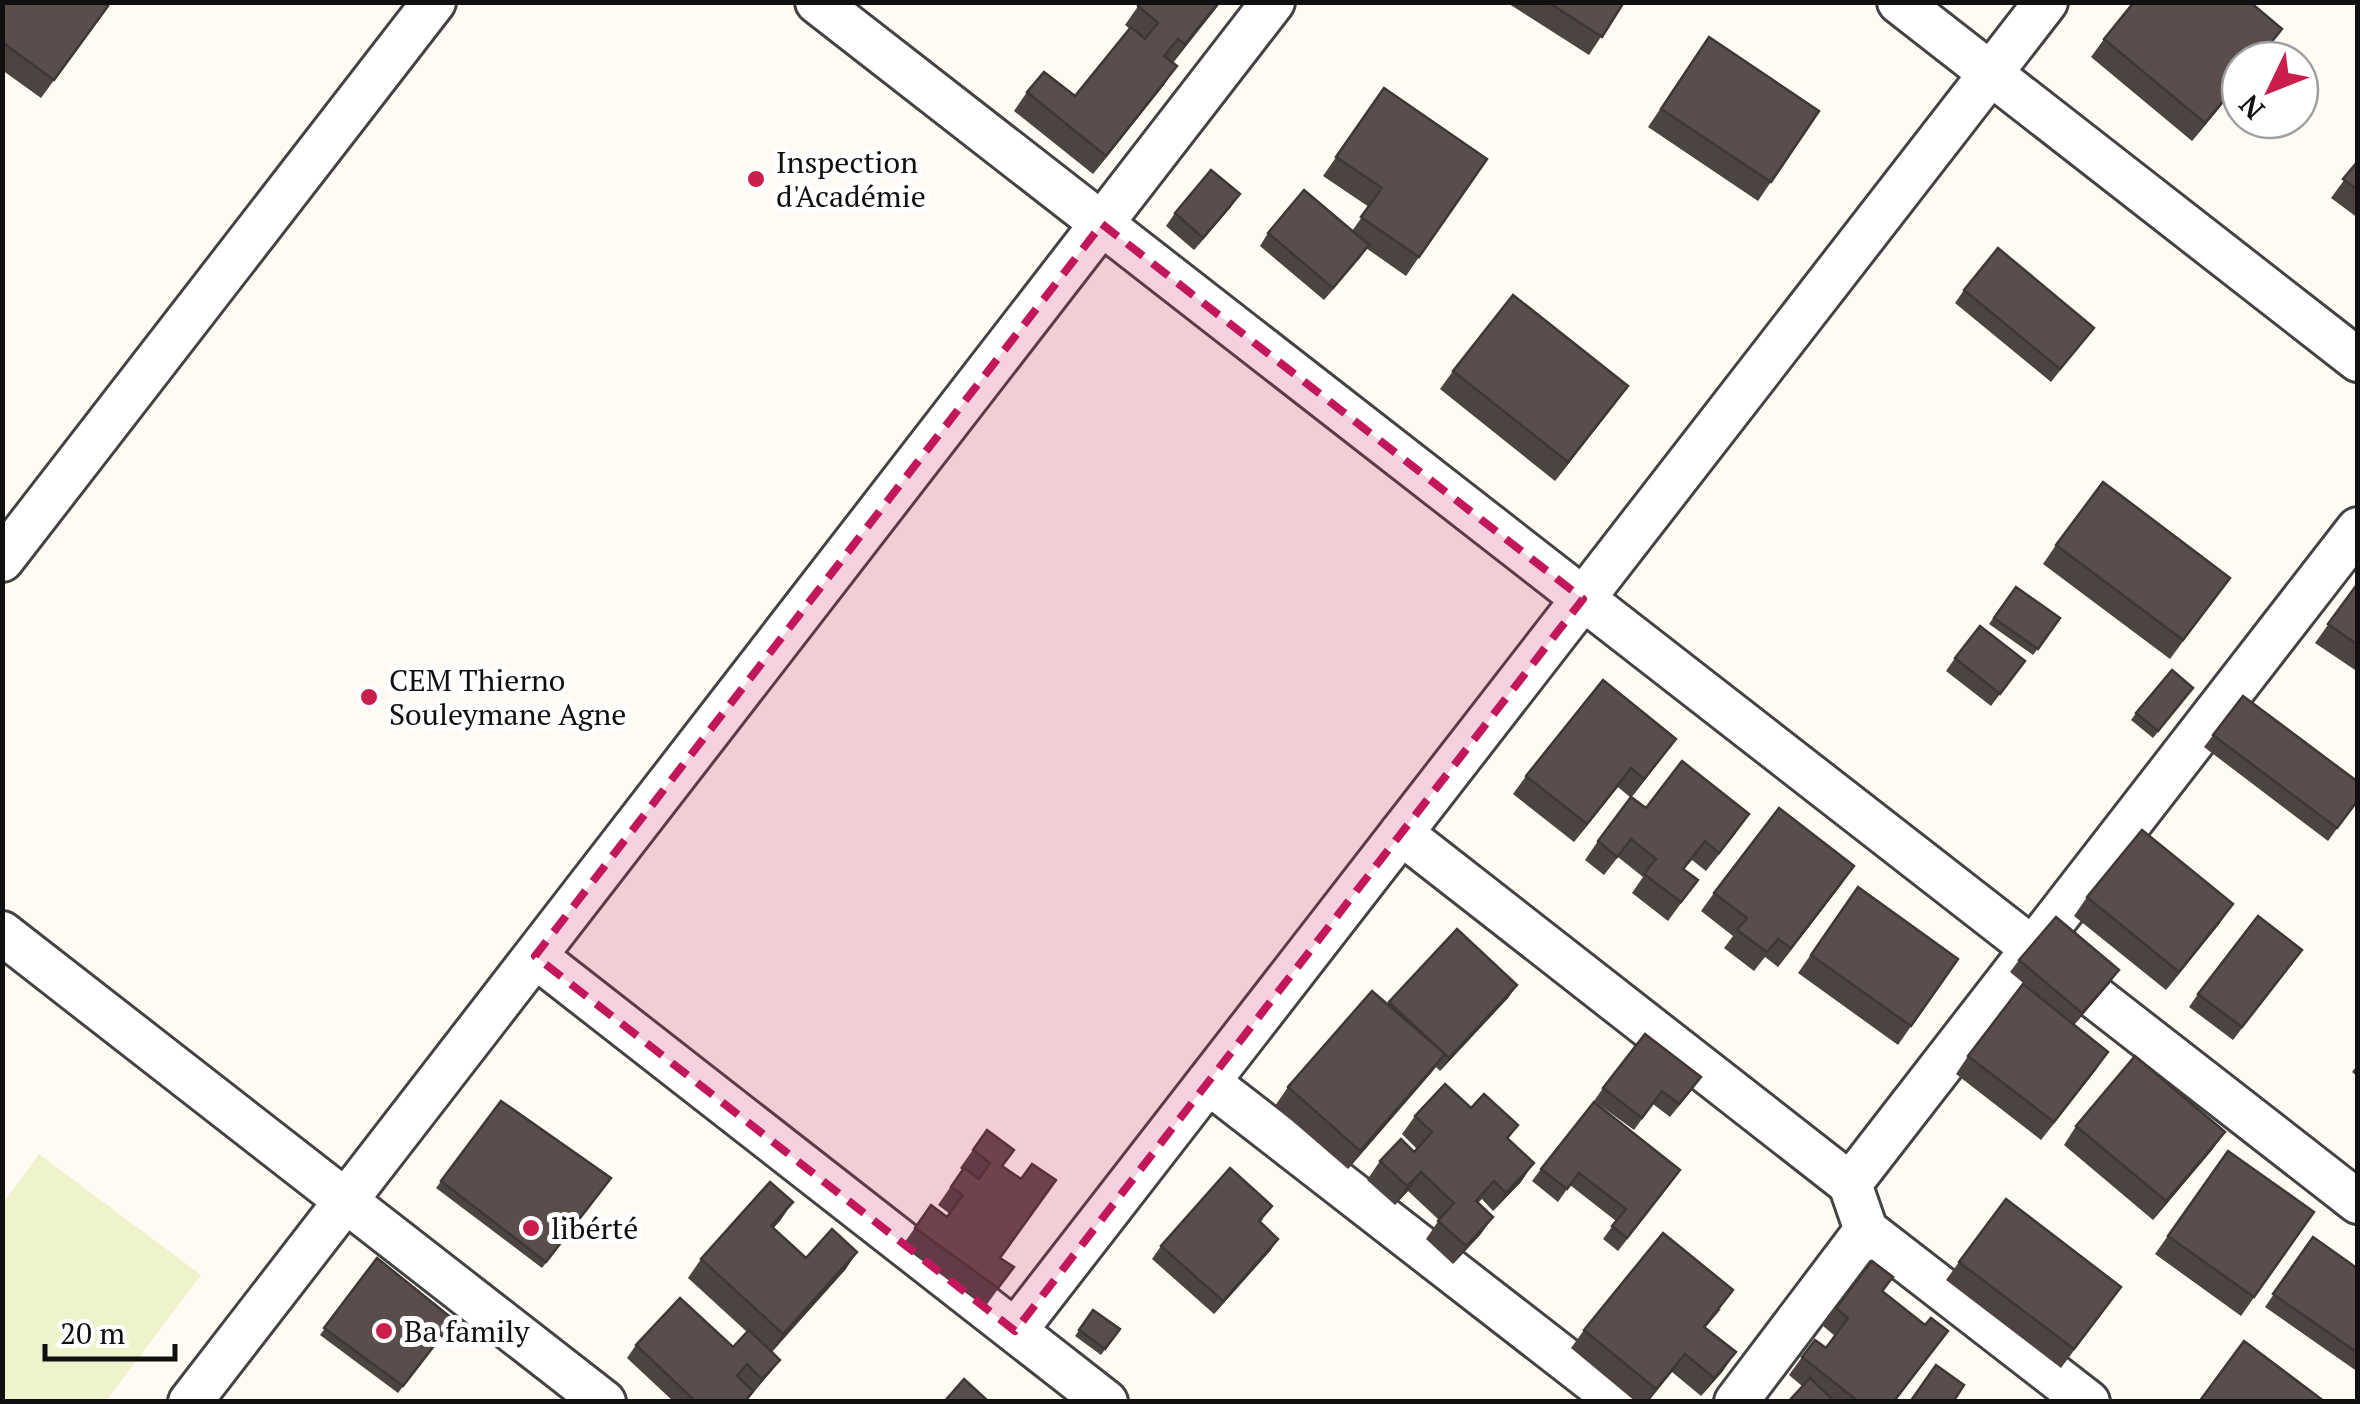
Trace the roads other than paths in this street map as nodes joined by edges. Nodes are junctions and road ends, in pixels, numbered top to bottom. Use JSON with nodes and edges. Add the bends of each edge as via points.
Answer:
{"nodes":[{"id":1,"x":434,"y":2,"type":"edge"},
{"id":2,"x":817,"y":2,"type":"edge"},
{"id":3,"x":1272,"y":2,"type":"edge"},
{"id":4,"x":1899,"y":2,"type":"edge"},
{"id":5,"x":2046,"y":2,"type":"edge"},
{"id":6,"x":1990,"y":74,"type":"junction"},
{"id":7,"x":1102,"y":224,"type":"junction"},
{"id":8,"x":2358,"y":360,"type":"edge"},
{"id":9,"x":2358,"y":530,"type":"edge"},
{"id":10,"x":2,"y":560,"type":"edge"},
{"id":11,"x":1582,"y":598,"type":"junction"},
{"id":12,"x":1401,"y":833,"type":"junction"},
{"id":13,"x":2,"y":934,"type":"edge"},
{"id":14,"x":2032,"y":949,"type":"junction"},
{"id":15,"x":535,"y":956,"type":"junction"},
{"id":16,"x":1208,"y":1082,"type":"junction"},
{"id":17,"x":1850,"y":1184,"type":"junction"},
{"id":18,"x":346,"y":1201,"type":"junction"},
{"id":19,"x":2358,"y":1202,"type":"edge"},
{"id":20,"x":1866,"y":1230,"type":"junction"},
{"id":21,"x":1015,"y":1330,"type":"junction"},
{"id":22,"x":583,"y":1395,"type":"edge"},
{"id":23,"x":190,"y":1402,"type":"edge"},
{"id":24,"x":1106,"y":1402,"type":"edge"},
{"id":25,"x":1620,"y":1402,"type":"edge"},
{"id":26,"x":1736,"y":1402,"type":"edge"},
{"id":27,"x":2088,"y":1402,"type":"edge"}],
"edges":[{"from":1,"to":10,"type":"street"},
{"from":2,"to":7,"type":"street"},
{"from":3,"to":7,"type":"street"},
{"from":4,"to":6,"type":"street"},
{"from":5,"to":6,"type":"street"},
{"from":6,"to":8,"type":"street"},
{"from":6,"to":11,"type":"street"},
{"from":7,"to":11,"type":"street"},
{"from":7,"to":15,"type":"street"},
{"from":9,"to":14,"type":"street","via":[[2240,712]]},
{"from":11,"to":12,"type":"street"},
{"from":11,"to":14,"type":"street"},
{"from":12,"to":16,"type":"street"},
{"from":12,"to":17,"type":"street"},
{"from":13,"to":18,"type":"street"},
{"from":14,"to":17,"type":"street"},
{"from":14,"to":19,"type":"street"},
{"from":15,"to":18,"type":"street"},
{"from":15,"to":21,"type":"street"},
{"from":16,"to":21,"type":"street"},
{"from":16,"to":25,"type":"street"},
{"from":17,"to":20,"type":"street"},
{"from":18,"to":22,"type":"street"},
{"from":18,"to":23,"type":"street"},
{"from":20,"to":26,"type":"street"},
{"from":20,"to":27,"type":"street"},
{"from":21,"to":24,"type":"street"}]}
